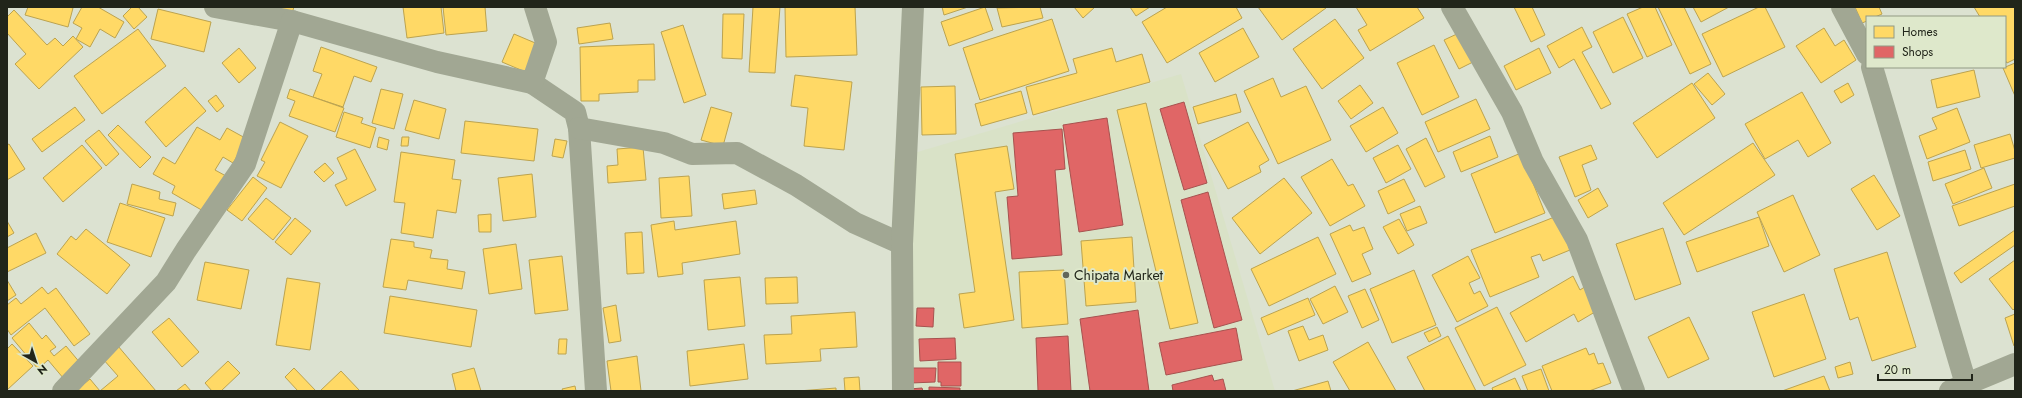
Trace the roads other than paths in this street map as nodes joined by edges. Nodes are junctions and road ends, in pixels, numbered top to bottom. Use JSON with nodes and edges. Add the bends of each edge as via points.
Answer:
{"nodes":[{"id":1,"x":215,"y":7,"type":"edge"},
{"id":2,"x":535,"y":7,"type":"edge"},
{"id":3,"x":913,"y":7,"type":"edge"},
{"id":4,"x":1452,"y":7,"type":"edge"},
{"id":5,"x":1842,"y":7,"type":"edge"},
{"id":6,"x":292,"y":21,"type":"junction"},
{"id":7,"x":1866,"y":52,"type":"edge"},
{"id":8,"x":1872,"y":68,"type":"edge"},
{"id":9,"x":532,"y":83,"type":"junction"},
{"id":10,"x":579,"y":128,"type":"junction"},
{"id":11,"x":902,"y":244,"type":"junction"},
{"id":12,"x":2015,"y":364,"type":"edge"},
{"id":13,"x":1958,"y":388,"type":"edge"},
{"id":14,"x":63,"y":391,"type":"edge"},
{"id":15,"x":596,"y":391,"type":"edge"},
{"id":16,"x":904,"y":391,"type":"edge"},
{"id":17,"x":1634,"y":391,"type":"edge"}],
"edges":[{"from":1,"to":6,"type":"street"},
{"from":2,"to":9,"type":"street","via":[[546,42]]},
{"from":3,"to":11,"type":"street"},
{"from":4,"to":17,"type":"street","via":[[1512,112],[1533,162],[1577,240]]},
{"from":5,"to":7,"type":"street"},
{"from":6,"to":9,"type":"street","via":[[437,62]]},
{"from":6,"to":14,"type":"street","via":[[245,164],[166,282]]},
{"from":8,"to":13,"type":"street"},
{"from":9,"to":10,"type":"street","via":[[575,112]]},
{"from":10,"to":11,"type":"street","via":[[664,143],[692,154],[738,153],[796,185],[855,223]]},
{"from":10,"to":15,"type":"street"},
{"from":11,"to":16,"type":"street"},
{"from":12,"to":13,"type":"street"}]}
